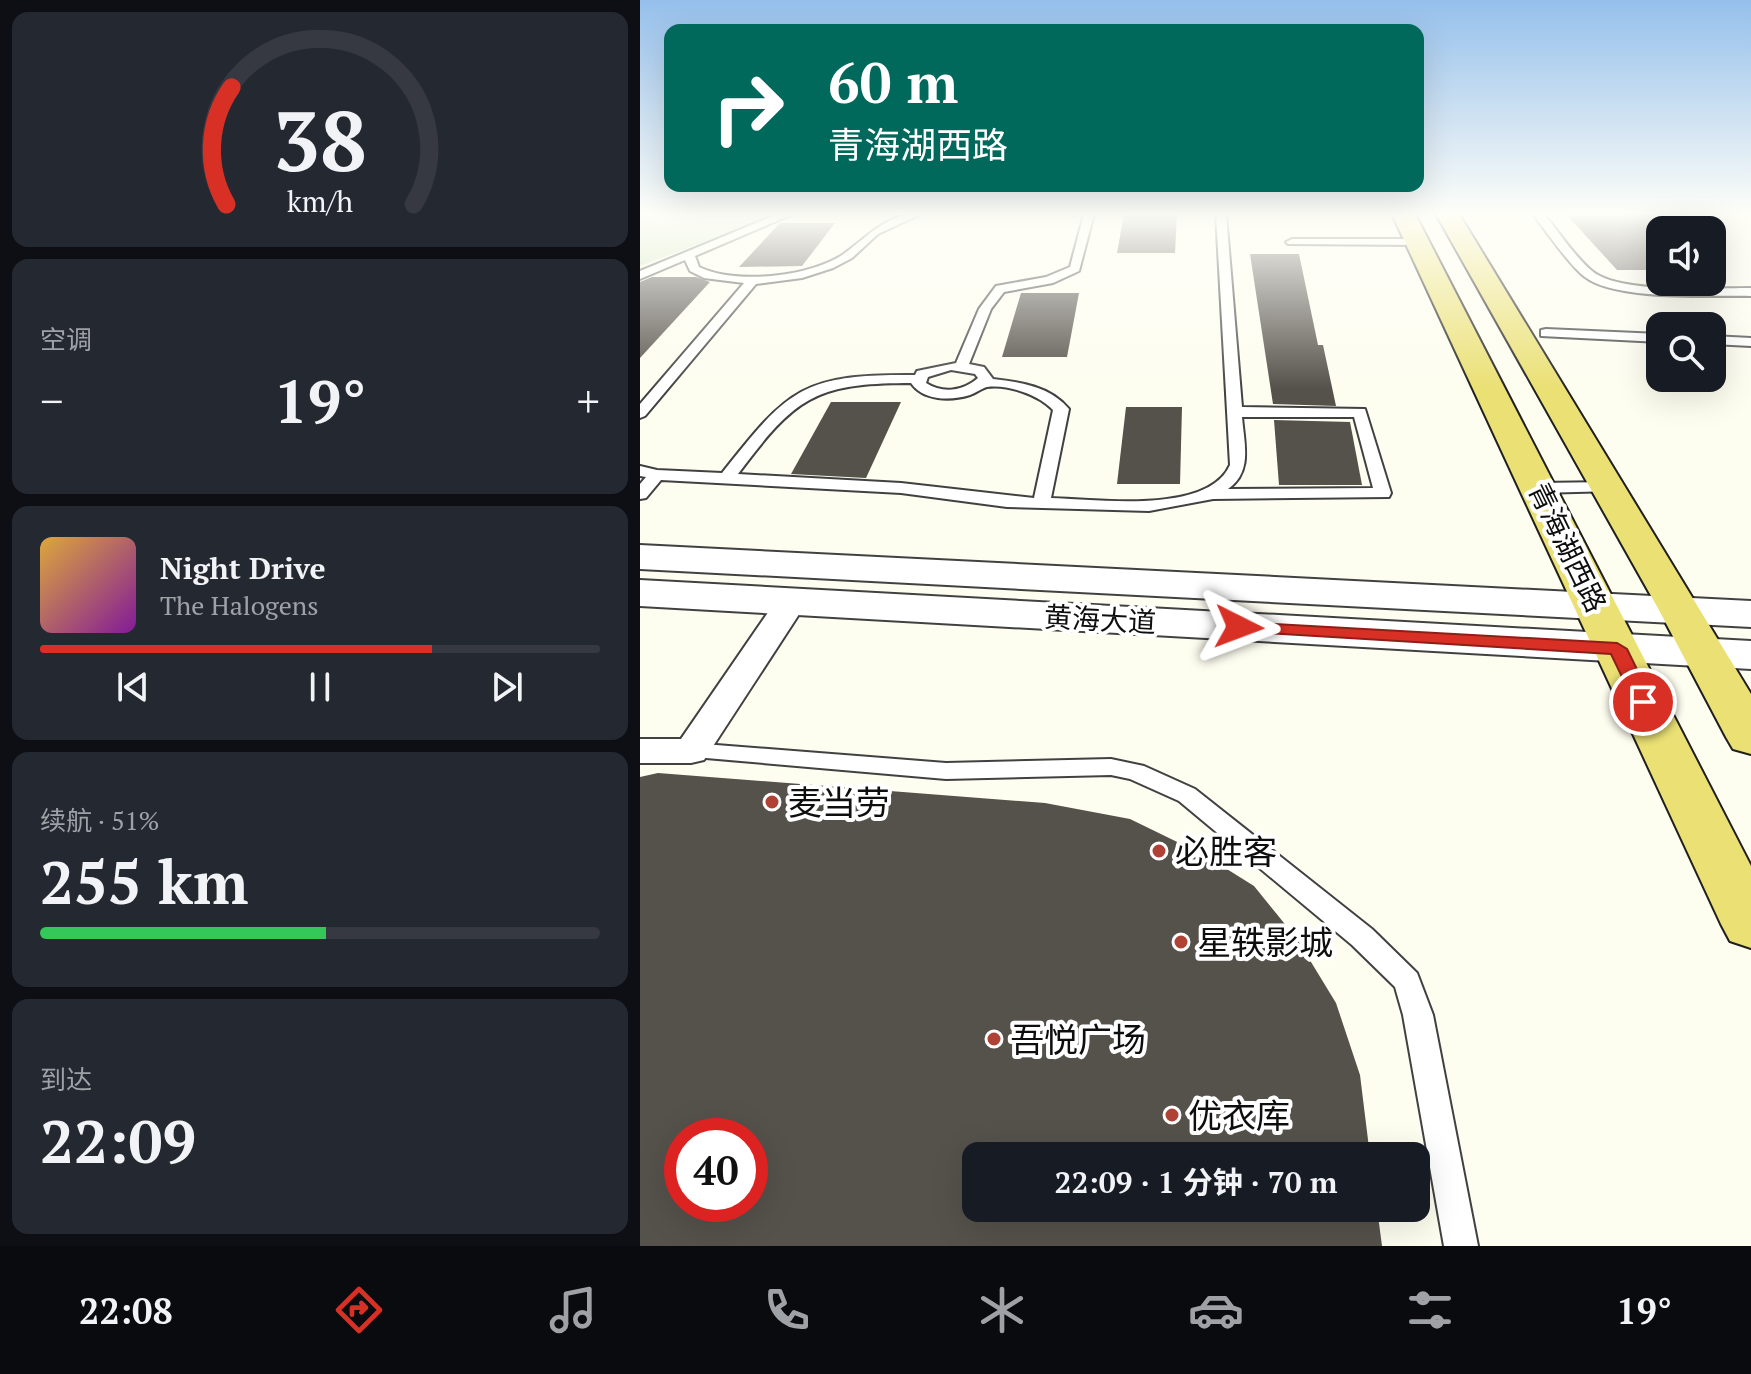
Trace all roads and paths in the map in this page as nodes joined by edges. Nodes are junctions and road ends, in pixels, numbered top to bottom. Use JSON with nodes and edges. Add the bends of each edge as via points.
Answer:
{"nodes":[{"id":1,"x":700,"y":272,"type":"edge"},
{"id":2,"x":808,"y":272,"type":"edge"},
{"id":3,"x":1068,"y":272,"type":"edge"},
{"id":4,"x":1225,"y":272,"type":"edge"},
{"id":5,"x":1432,"y":272,"type":"edge"},
{"id":6,"x":1482,"y":272,"type":"edge"},
{"id":7,"x":1587,"y":272,"type":"edge"},
{"id":8,"x":752,"y":281,"type":"junction"},
{"id":9,"x":1751,"y":292,"type":"edge"},
{"id":10,"x":1546,"y":333,"type":"dead end"},
{"id":11,"x":1646,"y":337,"type":"edge"},
{"id":12,"x":1726,"y":341,"type":"edge"},
{"id":13,"x":1751,"y":342,"type":"edge"},
{"id":14,"x":962,"y":365,"type":"junction"},
{"id":15,"x":918,"y":379,"type":"junction"},
{"id":16,"x":983,"y":382,"type":"junction"},
{"id":17,"x":1236,"y":412,"type":"junction"},
{"id":18,"x":640,"y":413,"type":"edge"},
{"id":19,"x":648,"y":473,"type":"edge"},
{"id":20,"x":726,"y":479,"type":"junction"},
{"id":21,"x":1609,"y":487,"type":"junction"},
{"id":22,"x":1538,"y":488,"type":"junction"},
{"id":23,"x":640,"y":494,"type":"edge"},
{"id":24,"x":1212,"y":494,"type":"junction"},
{"id":25,"x":1041,"y":503,"type":"junction"},
{"id":26,"x":640,"y":557,"type":"edge"},
{"id":27,"x":640,"y":593,"type":"edge"},
{"id":28,"x":791,"y":602,"type":"junction"},
{"id":29,"x":1597,"y":606,"type":"junction"},
{"id":30,"x":1681,"y":610,"type":"junction"},
{"id":31,"x":1751,"y":614,"type":"edge"},
{"id":32,"x":1617,"y":649,"type":"junction"},
{"id":33,"x":1704,"y":652,"type":"junction"},
{"id":34,"x":1751,"y":655,"type":"edge"},
{"id":35,"x":1751,"y":737,"type":"edge"},
{"id":36,"x":640,"y":751,"type":"edge"},
{"id":37,"x":691,"y":751,"type":"junction"},
{"id":38,"x":1738,"y":870,"type":"edge"},
{"id":39,"x":1751,"y":924,"type":"edge"},
{"id":40,"x":1461,"y":1246,"type":"edge"}],
"edges":[{"from":1,"to":8,"type":"lane"},
{"from":2,"to":8,"type":"lane"},
{"from":3,"to":14,"type":"lane","via":[[1000,289],[985,309]]},
{"from":4,"to":17,"type":"lane"},
{"from":5,"to":22,"type":"main road","name":"青海湖西路"},
{"from":6,"to":21,"type":"main road"},
{"from":7,"to":9,"type":"lane","via":[[1627,287]]},
{"from":8,"to":18,"type":"lane"},
{"from":10,"to":11,"type":"lane"},
{"from":12,"to":13,"type":"lane"},
{"from":14,"to":15,"type":"lane","via":[[940,367]]},
{"from":14,"to":16,"type":"lane","via":[[984,373]]},
{"from":15,"to":16,"type":"lane","via":[[921,388],[947,394]]},
{"from":15,"to":20,"type":"lane","via":[[844,384],[792,402]]},
{"from":16,"to":25,"type":"lane","via":[[1041,395],[1061,409]]},
{"from":17,"to":24,"type":"lane","via":[[1238,465],[1232,479]]},
{"from":17,"to":24,"type":"lane","via":[[1360,412],[1383,493]]},
{"from":19,"to":20,"type":"lane"},
{"from":19,"to":23,"type":"lane"},
{"from":20,"to":25,"type":"lane","via":[[901,488]]},
{"from":21,"to":22,"type":"lane"},
{"from":21,"to":30,"type":"main road"},
{"from":22,"to":29,"type":"main road","name":"青海湖西路"},
{"from":24,"to":25,"type":"lane","via":[[1149,506]]},
{"from":26,"to":29,"type":"street","name":"黄海大道"},
{"from":27,"to":28,"type":"street","name":"黄海大道"},
{"from":28,"to":32,"type":"street","name":"黄海大道"},
{"from":28,"to":37,"type":"street"},
{"from":29,"to":30,"type":"street","name":"黄海大道"},
{"from":29,"to":32,"type":"main road","name":"青海湖西路"},
{"from":30,"to":31,"type":"street","name":"黄海大道"},
{"from":30,"to":33,"type":"main road"},
{"from":32,"to":33,"type":"street","name":"黄海大道"},
{"from":32,"to":38,"type":"main road","name":"青海湖西路"},
{"from":33,"to":34,"type":"street","name":"黄海大道"},
{"from":33,"to":35,"type":"main road"},
{"from":36,"to":37,"type":"street"},
{"from":37,"to":40,"type":"lane","via":[[946,771],[1111,767],[1187,795],[1362,937],[1407,981]]},
{"from":38,"to":39,"type":"main road","name":"青海湖西路"}]}
